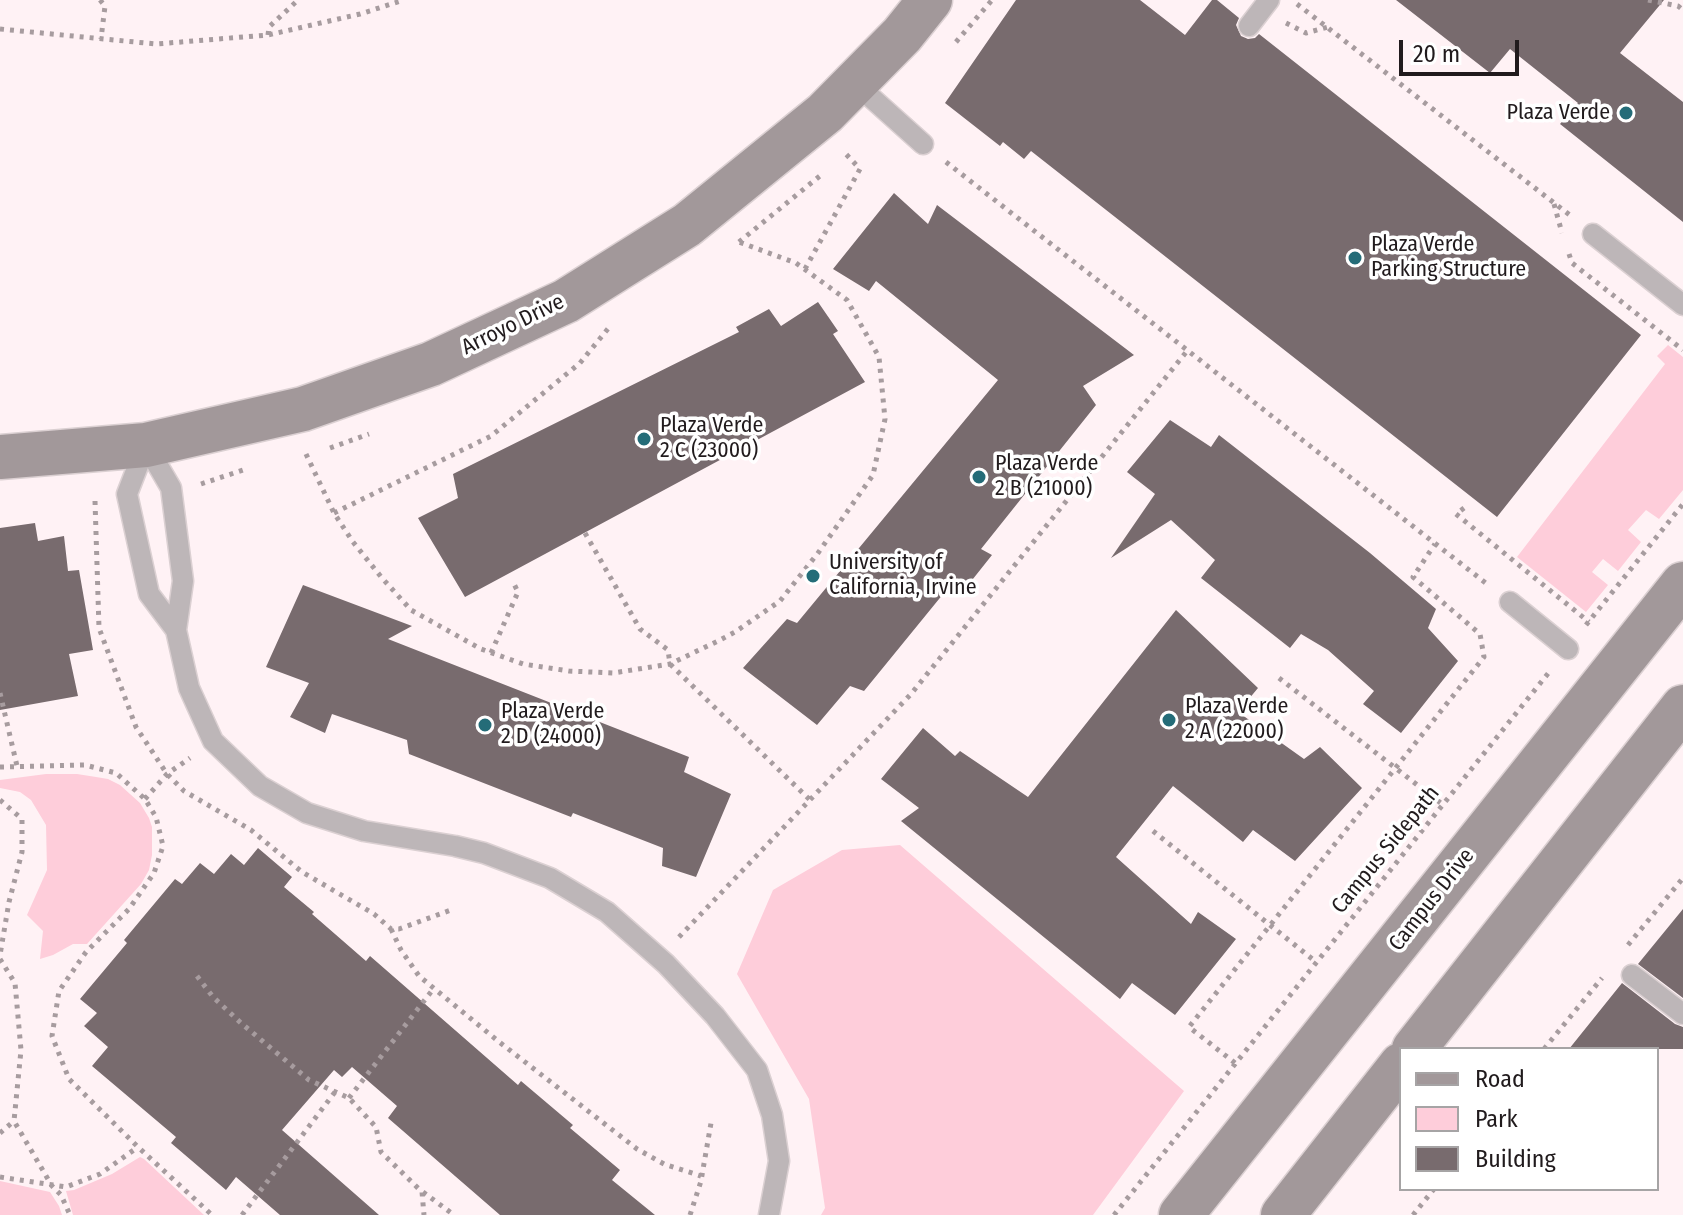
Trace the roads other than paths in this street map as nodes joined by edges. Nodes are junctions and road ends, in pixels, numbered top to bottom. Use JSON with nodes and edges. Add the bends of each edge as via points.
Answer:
{"nodes":[{"id":1,"x":930,"y":0,"type":"edge"},
{"id":2,"x":1269,"y":0,"type":"edge"},
{"id":3,"x":1249,"y":26,"type":"dead end"},
{"id":4,"x":855,"y":83,"type":"junction"},
{"id":5,"x":923,"y":144,"type":"road end"},
{"id":6,"x":1593,"y":234,"type":"road end"},
{"id":7,"x":1683,"y":305,"type":"edge"},
{"id":8,"x":146,"y":445,"type":"junction"},
{"id":9,"x":0,"y":457,"type":"edge"},
{"id":10,"x":1683,"y":584,"type":"edge"},
{"id":11,"x":1510,"y":602,"type":"road end"},
{"id":12,"x":176,"y":630,"type":"junction"},
{"id":13,"x":1568,"y":649,"type":"road end"},
{"id":14,"x":1683,"y":707,"type":"edge"},
{"id":15,"x":1632,"y":975,"type":"dead end"},
{"id":16,"x":1683,"y":1014,"type":"edge"},
{"id":17,"x":1416,"y":1047,"type":"edge"},
{"id":18,"x":1399,"y":1068,"type":"edge"},
{"id":19,"x":769,"y":1215,"type":"edge"},
{"id":20,"x":1181,"y":1215,"type":"edge"},
{"id":21,"x":1283,"y":1215,"type":"edge"}],
"edges":[{"from":1,"to":4,"type":"main road","name":"Arroyo Drive"},
{"from":2,"to":3,"type":"lane"},
{"from":4,"to":5,"type":"lane"},
{"from":4,"to":8,"type":"main road","name":"Arroyo Drive","via":[[687,225],[566,301],[431,364],[303,409]]},
{"from":6,"to":7,"type":"lane"},
{"from":8,"to":9,"type":"main road","name":"Arroyo Drive"},
{"from":8,"to":12,"type":"lane","via":[[171,488],[183,581]]},
{"from":8,"to":12,"type":"lane","via":[[127,494],[149,594]]},
{"from":10,"to":20,"type":"main road","name":"Campus Drive"},
{"from":11,"to":13,"type":"lane"},
{"from":12,"to":19,"type":"lane","via":[[189,688],[213,741],[260,786],[307,813],[364,831],[484,853],[550,878],[607,912],[659,958],[757,1070],[772,1115],[779,1161]]},
{"from":14,"to":17,"type":"main road"},
{"from":15,"to":16,"type":"lane"},
{"from":18,"to":21,"type":"main road"}]}
